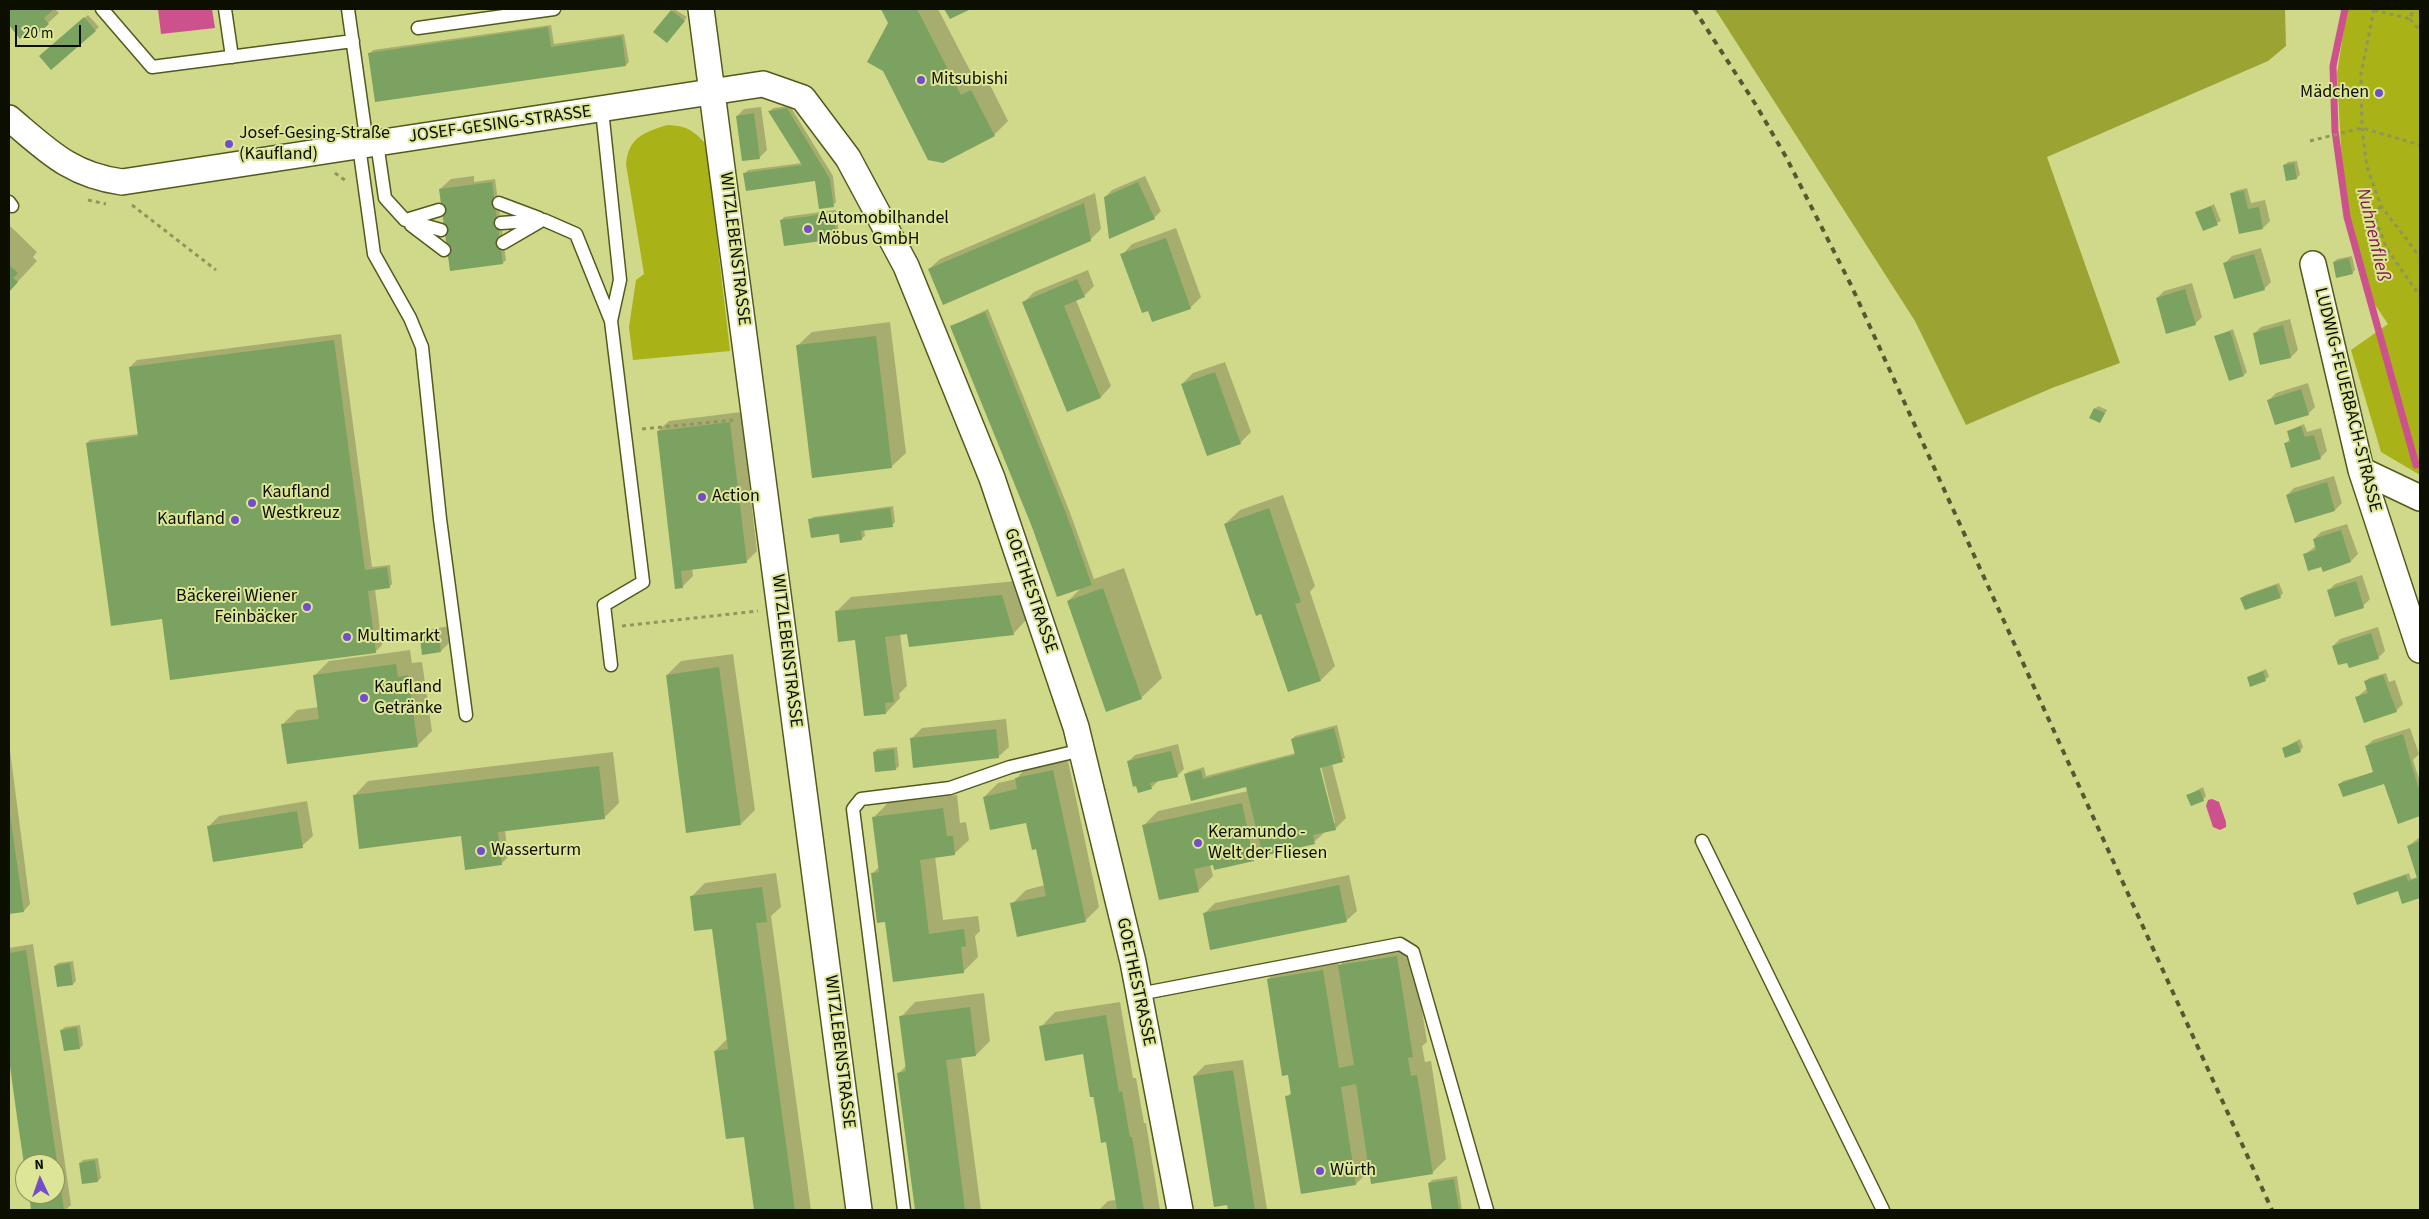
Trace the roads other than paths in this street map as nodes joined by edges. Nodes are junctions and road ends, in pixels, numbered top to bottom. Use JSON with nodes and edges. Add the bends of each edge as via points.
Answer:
{"nodes":[{"id":1,"x":102,"y":9,"type":"edge"},
{"id":2,"x":225,"y":9,"type":"edge"},
{"id":3,"x":348,"y":9,"type":"edge"},
{"id":4,"x":554,"y":9,"type":"edge"},
{"id":5,"x":701,"y":9,"type":"edge"},
{"id":6,"x":418,"y":28,"type":"dead end"},
{"id":7,"x":353,"y":41,"type":"junction"},
{"id":8,"x":232,"y":57,"type":"junction"},
{"id":9,"x":714,"y":92,"type":"junction"},
{"id":10,"x":602,"y":110,"type":"junction"},
{"id":11,"x":9,"y":118,"type":"edge"},
{"id":12,"x":368,"y":144,"type":"junction"},
{"id":13,"x":499,"y":203,"type":"dead end"},
{"id":14,"x":439,"y":210,"type":"dead end"},
{"id":15,"x":404,"y":220,"type":"junction"},
{"id":16,"x":544,"y":220,"type":"junction"},
{"id":17,"x":501,"y":223,"type":"dead end"},
{"id":18,"x":441,"y":230,"type":"dead end"},
{"id":19,"x":503,"y":243,"type":"dead end"},
{"id":20,"x":444,"y":250,"type":"dead end"},
{"id":21,"x":2313,"y":264,"type":"dead end"},
{"id":22,"x":612,"y":321,"type":"junction"},
{"id":23,"x":2361,"y":470,"type":"junction"},
{"id":24,"x":2420,"y":498,"type":"edge"},
{"id":25,"x":2420,"y":650,"type":"edge"},
{"id":26,"x":611,"y":665,"type":"dead end"},
{"id":27,"x":466,"y":715,"type":"dead end"},
{"id":28,"x":1082,"y":750,"type":"junction"},
{"id":29,"x":1702,"y":841,"type":"dead end"},
{"id":30,"x":1139,"y":994,"type":"junction"},
{"id":31,"x":859,"y":1210,"type":"edge"},
{"id":32,"x":904,"y":1210,"type":"edge"},
{"id":33,"x":1180,"y":1210,"type":"edge"},
{"id":34,"x":1487,"y":1210,"type":"edge"},
{"id":35,"x":1883,"y":1210,"type":"edge"}],
"edges":[{"from":1,"to":8,"type":"lane","via":[[152,67]]},
{"from":2,"to":8,"type":"lane"},
{"from":3,"to":7,"type":"lane"},
{"from":4,"to":6,"type":"lane"},
{"from":5,"to":9,"type":"street","name":"WITZLEBENSTRASSE"},
{"from":7,"to":8,"type":"lane"},
{"from":7,"to":12,"type":"lane"},
{"from":9,"to":10,"type":"street","name":"JOSEF-GESING-STRASSE"},
{"from":9,"to":28,"type":"street","name":"GOETHESTRASSE","via":[[763,84],[802,98],[848,158],[906,266],[992,478]]},
{"from":9,"to":31,"type":"street","name":"WITZLEBENSTRASSE"},
{"from":10,"to":12,"type":"street","name":"JOSEF-GESING-STRASSE"},
{"from":10,"to":22,"type":"lane","via":[[620,280]]},
{"from":11,"to":12,"type":"street","name":"JOSEF-GESING-STRASSE","via":[[55,157],[79,172],[122,182]]},
{"from":12,"to":15,"type":"lane","via":[[386,198]]},
{"from":12,"to":27,"type":"lane","via":[[374,254],[410,318],[422,347],[440,519]]},
{"from":13,"to":16,"type":"lane"},
{"from":14,"to":15,"type":"lane"},
{"from":15,"to":18,"type":"lane"},
{"from":15,"to":20,"type":"lane"},
{"from":16,"to":17,"type":"lane"},
{"from":16,"to":19,"type":"lane"},
{"from":16,"to":22,"type":"lane","via":[[576,234]]},
{"from":21,"to":23,"type":"street","name":"LUDWIG-FEUERBACH-STRASSE"},
{"from":22,"to":26,"type":"lane","via":[[643,582],[604,605]]},
{"from":23,"to":24,"type":"street"},
{"from":23,"to":25,"type":"street","name":"LUDWIG-FEUERBACH-STRASSE"},
{"from":28,"to":30,"type":"street","name":"GOETHESTRASSE"},
{"from":28,"to":32,"type":"lane","via":[[1010,767],[950,788],[861,799],[853,809]]},
{"from":29,"to":35,"type":"lane"},
{"from":30,"to":33,"type":"street","name":"GOETHESTRASSE"},
{"from":30,"to":34,"type":"lane","via":[[1400,944],[1412,952]]}]}
